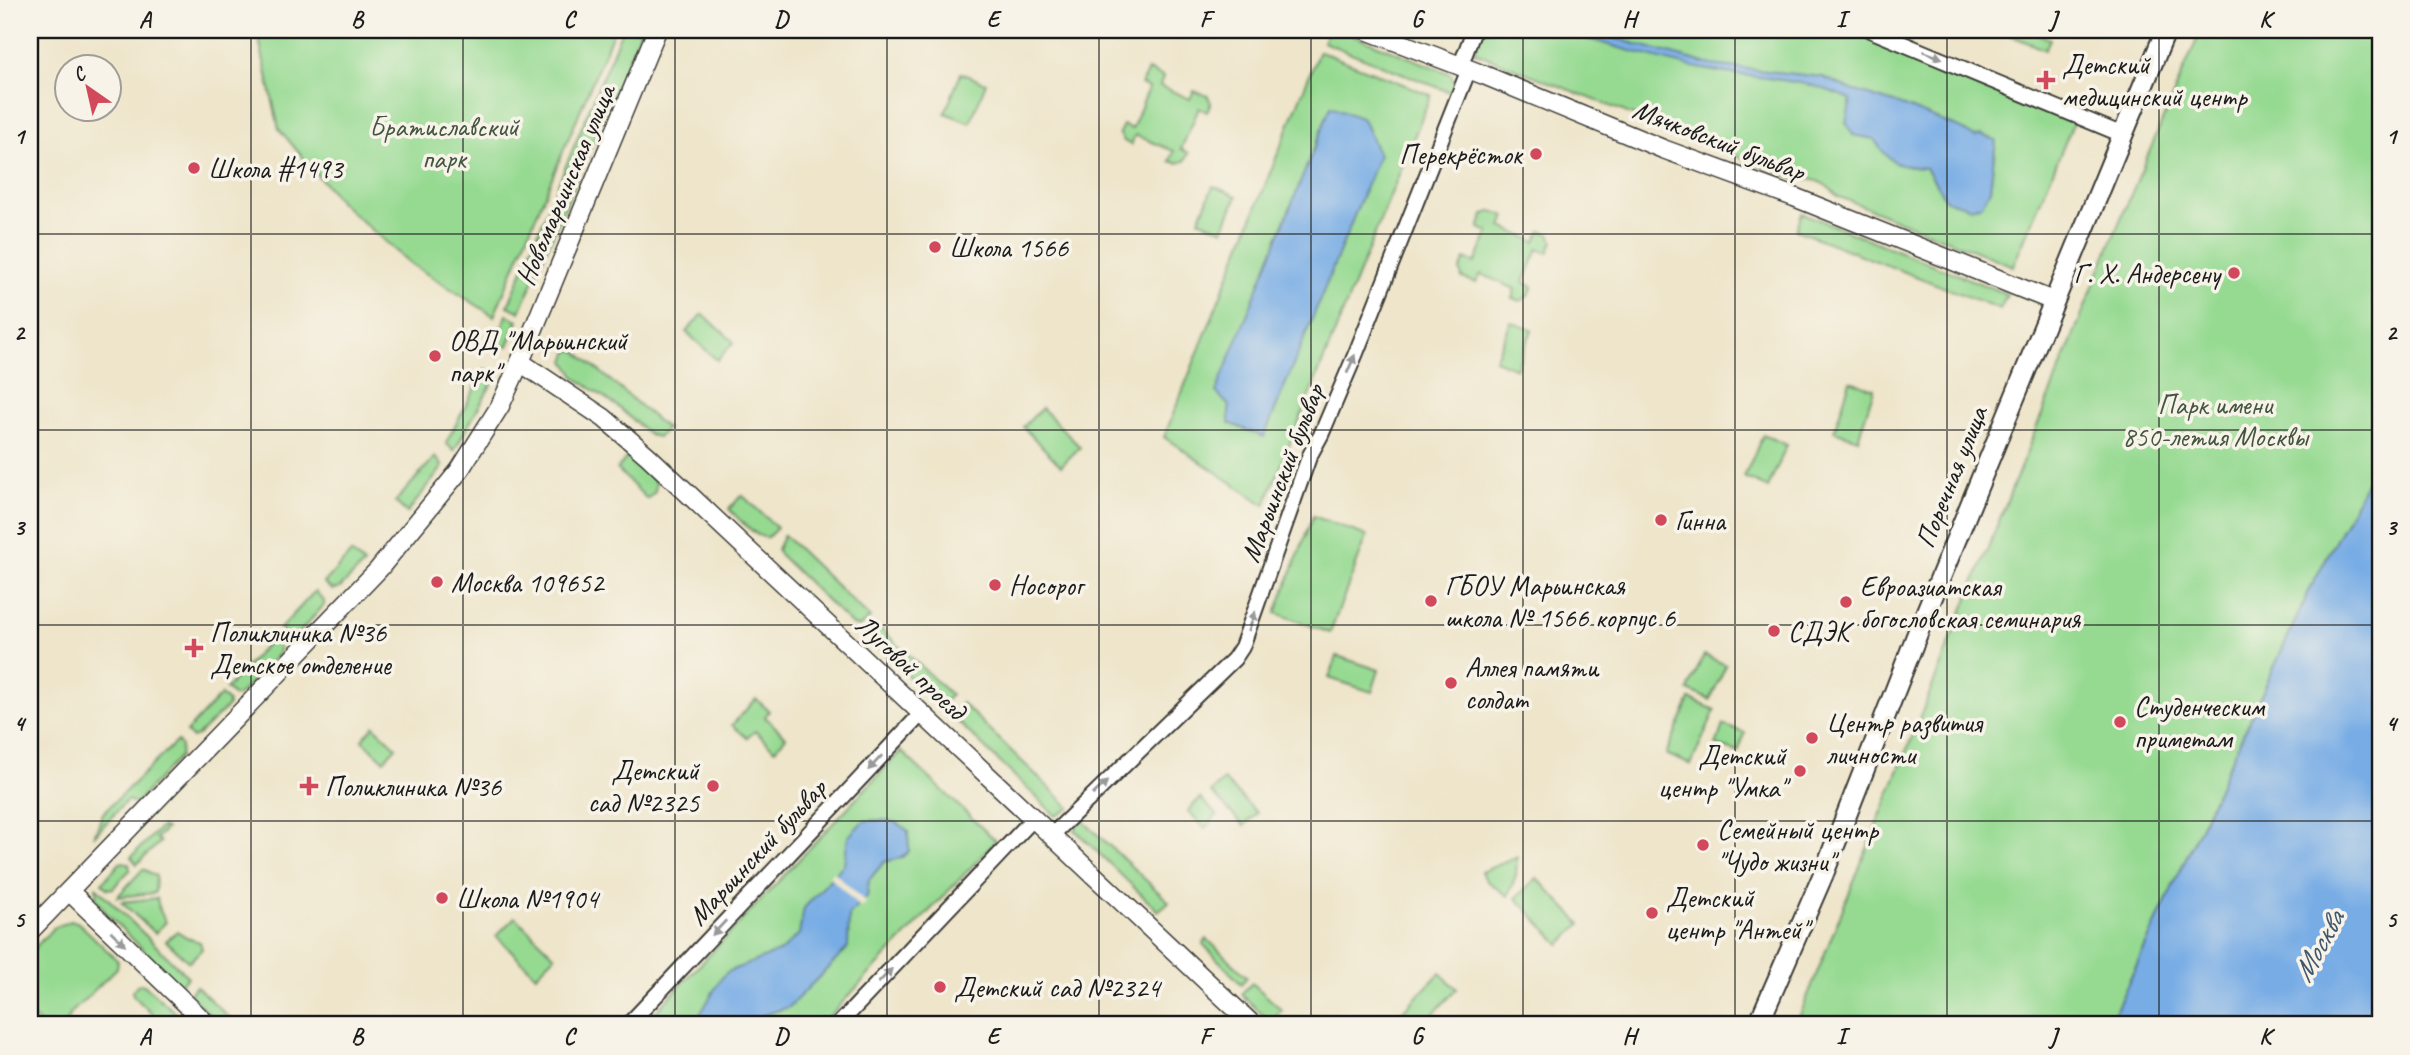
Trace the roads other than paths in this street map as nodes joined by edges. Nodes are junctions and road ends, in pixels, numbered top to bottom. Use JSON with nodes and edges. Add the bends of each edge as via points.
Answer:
{"nodes":[{"id":1,"x":657,"y":30,"type":"edge"},
{"id":2,"x":1366,"y":30,"type":"edge"},
{"id":3,"x":1474,"y":30,"type":"edge"},
{"id":4,"x":1870,"y":30,"type":"edge"},
{"id":5,"x":2166,"y":30,"type":"edge"},
{"id":6,"x":1464,"y":68,"type":"junction"},
{"id":7,"x":2123,"y":135,"type":"junction"},
{"id":8,"x":2053,"y":301,"type":"junction"},
{"id":9,"x":520,"y":362,"type":"junction"},
{"id":10,"x":922,"y":713,"type":"junction"},
{"id":11,"x":1034,"y":818,"type":"junction"},
{"id":12,"x":1052,"y":835,"type":"junction"},
{"id":13,"x":69,"y":891,"type":"junction"},
{"id":14,"x":30,"y":931,"type":"edge"},
{"id":15,"x":208,"y":1025,"type":"edge"},
{"id":16,"x":628,"y":1025,"type":"edge"},
{"id":17,"x":838,"y":1025,"type":"edge"},
{"id":18,"x":1253,"y":1025,"type":"edge"},
{"id":19,"x":1758,"y":1025,"type":"edge"}],
"edges":[{"from":1,"to":9,"type":"street","name":"Новомарьинская улица"},
{"from":2,"to":6,"type":"street","name":"Мячковский бульвар"},
{"from":3,"to":6,"type":"street","name":"Марьинский бульвар"},
{"from":4,"to":7,"type":"street","one_way":true},
{"from":5,"to":7,"type":"main road","name":"Поречная улица"},
{"from":6,"to":8,"type":"street","name":"Мячковский бульвар"},
{"from":12,"to":6,"type":"street","name":"Марьинский бульвар","one_way":true,"via":[[1242,647],[1309,457],[1356,353]]},
{"from":7,"to":8,"type":"main road","name":"Поречная улица"},
{"from":8,"to":19,"type":"main road","name":"Поречная улица","via":[[1824,875]]},
{"from":9,"to":10,"type":"street","name":"Луговой проезд","via":[[594,411],[648,456]]},
{"from":9,"to":13,"type":"street","name":"Новомарьинская улица","via":[[500,406],[459,471],[378,570]]},
{"from":10,"to":11,"type":"street","name":"Луговой проезд"},
{"from":10,"to":16,"type":"street","name":"Марьинский бульвар","one_way":true},
{"from":11,"to":12,"type":"street","name":"Луговой проезд"},
{"from":17,"to":11,"type":"street","one_way":true},
{"from":12,"to":18,"type":"street","name":"Луговой проезд"},
{"from":13,"to":14,"type":"street","name":"Новомарьинская улица"},
{"from":13,"to":15,"type":"street","one_way":true}]}
